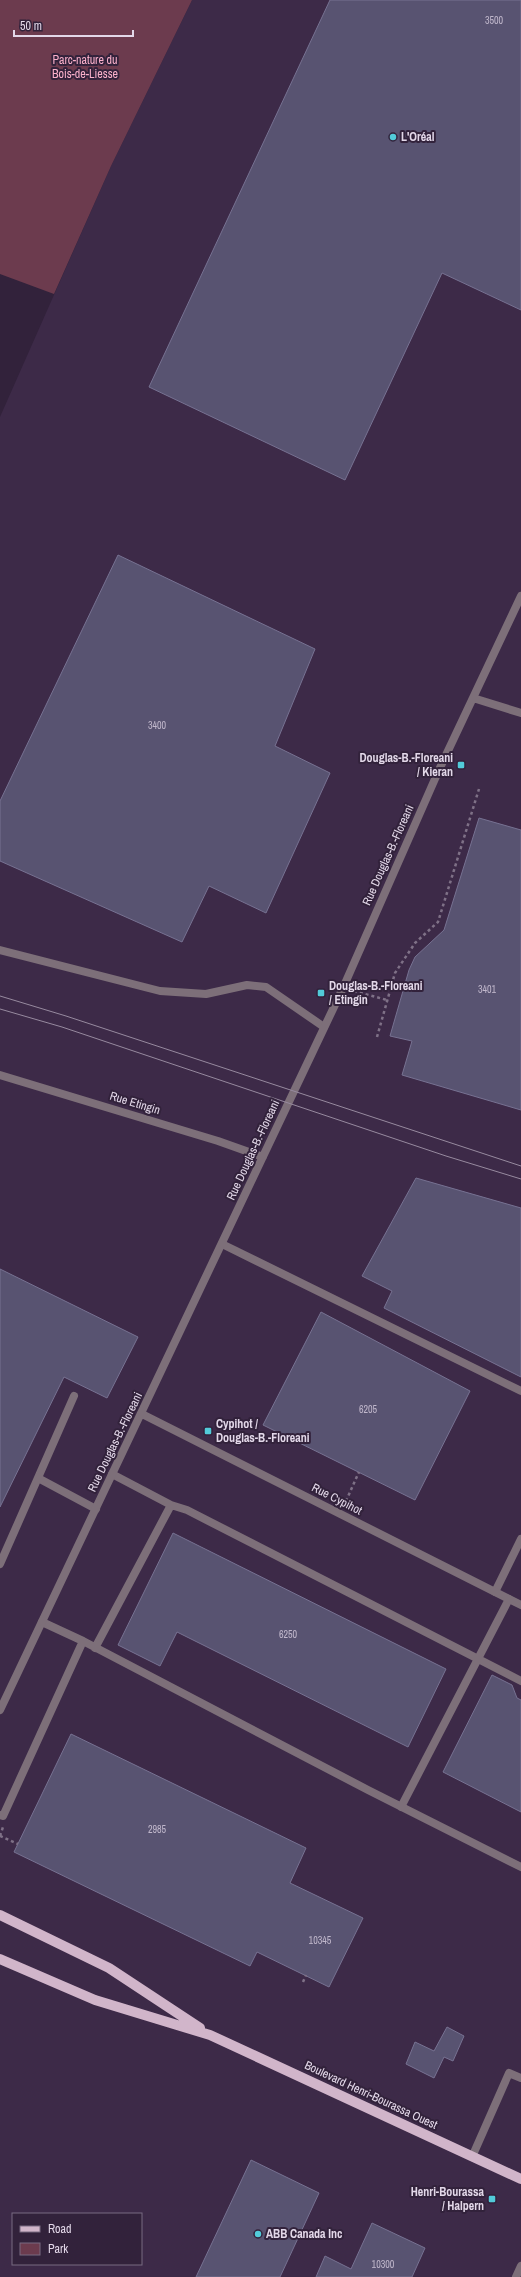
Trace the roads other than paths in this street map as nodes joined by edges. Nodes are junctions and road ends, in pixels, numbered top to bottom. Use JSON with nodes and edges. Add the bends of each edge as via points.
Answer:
{"nodes":[{"id":1,"x":521,"y":596,"type":"edge"},
{"id":2,"x":473,"y":698,"type":"junction"},
{"id":3,"x":521,"y":713,"type":"edge"},
{"id":4,"x":0,"y":950,"type":"edge"},
{"id":5,"x":324,"y":1027,"type":"junction"},
{"id":6,"x":0,"y":1075,"type":"edge"},
{"id":7,"x":263,"y":1157,"type":"junction"},
{"id":8,"x":222,"y":1244,"type":"junction"},
{"id":9,"x":521,"y":1391,"type":"edge"},
{"id":10,"x":74,"y":1396,"type":"dead end"},
{"id":11,"x":142,"y":1414,"type":"junction"},
{"id":12,"x":112,"y":1474,"type":"junction"},
{"id":13,"x":38,"y":1478,"type":"junction"},
{"id":14,"x":170,"y":1505,"type":"junction"},
{"id":15,"x":96,"y":1509,"type":"junction"},
{"id":16,"x":521,"y":1539,"type":"edge"},
{"id":17,"x":0,"y":1564,"type":"edge"},
{"id":18,"x":495,"y":1592,"type":"junction"},
{"id":19,"x":510,"y":1599,"type":"junction"},
{"id":20,"x":521,"y":1605,"type":"edge"},
{"id":21,"x":42,"y":1622,"type":"junction"},
{"id":22,"x":83,"y":1641,"type":"junction"},
{"id":23,"x":95,"y":1648,"type":"junction"},
{"id":24,"x":478,"y":1659,"type":"junction"},
{"id":25,"x":521,"y":1681,"type":"edge"},
{"id":26,"x":0,"y":1710,"type":"edge"},
{"id":27,"x":402,"y":1807,"type":"junction"},
{"id":28,"x":0,"y":1815,"type":"edge"},
{"id":29,"x":521,"y":1867,"type":"edge"},
{"id":30,"x":0,"y":1915,"type":"edge"},
{"id":31,"x":0,"y":1959,"type":"edge"},
{"id":32,"x":210,"y":2035,"type":"junction"},
{"id":33,"x":521,"y":2078,"type":"edge"},
{"id":34,"x":472,"y":2157,"type":"junction"},
{"id":35,"x":521,"y":2179,"type":"edge"}],
"edges":[{"from":1,"to":2,"type":"street","name":"Rue Douglas-B.-Floreani"},
{"from":2,"to":3,"type":"street"},
{"from":2,"to":5,"type":"street","name":"Rue Douglas-B.-Floreani"},
{"from":4,"to":5,"type":"street","via":[[160,991],[206,994],[247,985],[266,987]]},
{"from":5,"to":7,"type":"street","name":"Rue Douglas-B.-Floreani"},
{"from":6,"to":7,"type":"street","name":"Rue Etingin"},
{"from":7,"to":8,"type":"street","name":"Rue Douglas-B.-Floreani"},
{"from":8,"to":9,"type":"street"},
{"from":8,"to":11,"type":"street","name":"Rue Douglas-B.-Floreani"},
{"from":10,"to":13,"type":"street"},
{"from":11,"to":12,"type":"street","name":"Rue Douglas-B.-Floreani"},
{"from":11,"to":18,"type":"street","name":"Rue Cypihot"},
{"from":12,"to":14,"type":"street"},
{"from":12,"to":15,"type":"street","name":"Rue Douglas-B.-Floreani"},
{"from":13,"to":15,"type":"street"},
{"from":13,"to":17,"type":"street"},
{"from":14,"to":23,"type":"street"},
{"from":14,"to":24,"type":"street","via":[[187,1510]]},
{"from":15,"to":21,"type":"street","name":"Rue Douglas-B.-Floreani"},
{"from":16,"to":18,"type":"street"},
{"from":18,"to":19,"type":"street","name":"Rue Cypihot"},
{"from":19,"to":20,"type":"street","name":"Rue Cypihot"},
{"from":19,"to":24,"type":"street"},
{"from":21,"to":22,"type":"street"},
{"from":21,"to":26,"type":"street","name":"Rue Douglas-B.-Floreani"},
{"from":22,"to":23,"type":"street"},
{"from":22,"to":28,"type":"street","via":[[3,1816]]},
{"from":23,"to":27,"type":"street"},
{"from":24,"to":25,"type":"street"},
{"from":24,"to":27,"type":"street"},
{"from":27,"to":29,"type":"street"},
{"from":30,"to":32,"type":"main road","name":"Boulevard Henri-Bourassa Ouest","via":[[109,1968]]},
{"from":31,"to":32,"type":"main road","name":"Boulevard Henri-Bourassa Ouest","via":[[95,2000]]},
{"from":32,"to":34,"type":"main road","name":"Boulevard Henri-Bourassa Ouest"},
{"from":33,"to":34,"type":"street","via":[[509,2073]]},
{"from":34,"to":35,"type":"main road","name":"Boulevard Henri-Bourassa Ouest"}]}
